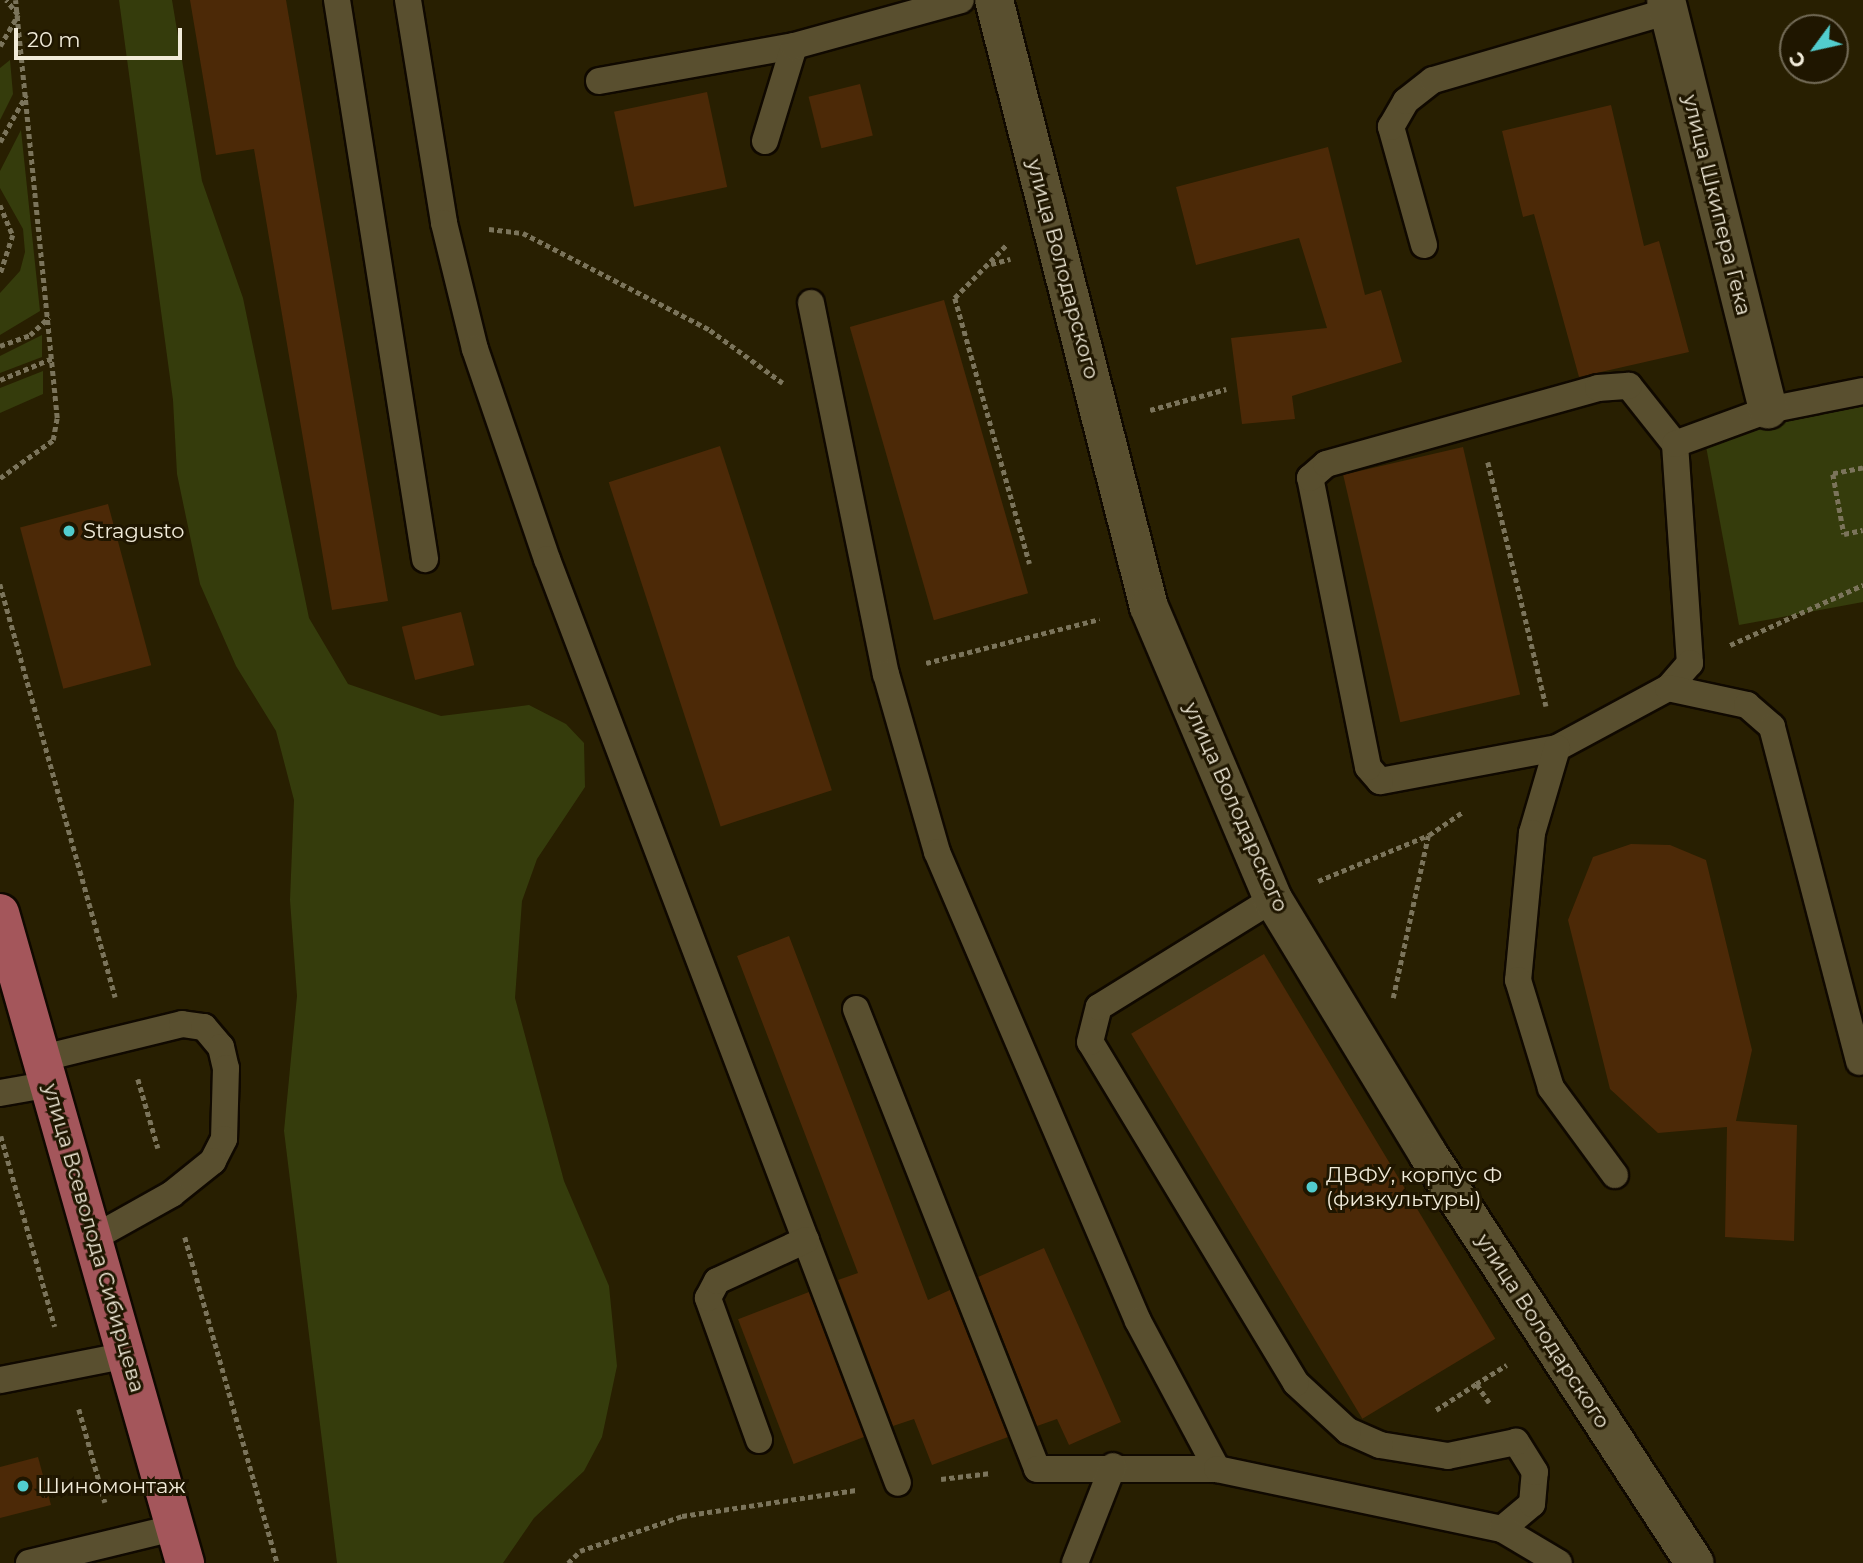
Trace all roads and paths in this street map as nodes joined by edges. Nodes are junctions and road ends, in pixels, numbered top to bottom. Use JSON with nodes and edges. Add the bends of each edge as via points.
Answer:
{"nodes":[{"id":1,"x":6,"y":0,"type":"edge"},
{"id":2,"x":15,"y":0,"type":"edge"},
{"id":3,"x":337,"y":0,"type":"edge"},
{"id":4,"x":408,"y":0,"type":"edge"},
{"id":5,"x":961,"y":0,"type":"edge"},
{"id":6,"x":994,"y":0,"type":"edge"},
{"id":7,"x":1667,"y":6,"type":"edge"},
{"id":8,"x":18,"y":15,"type":"junction"},
{"id":9,"x":0,"y":46,"type":"edge"},
{"id":10,"x":794,"y":46,"type":"junction"},
{"id":11,"x":599,"y":81,"type":"dead end"},
{"id":12,"x":26,"y":95,"type":"junction"},
{"id":13,"x":765,"y":141,"type":"dead end"},
{"id":14,"x":0,"y":142,"type":"edge"},
{"id":15,"x":0,"y":205,"type":"edge"},
{"id":16,"x":444,"y":223,"type":"junction"},
{"id":17,"x":1424,"y":245,"type":"dead end"},
{"id":18,"x":989,"y":265,"type":"dead end"},
{"id":19,"x":0,"y":275,"type":"edge"},
{"id":20,"x":811,"y":303,"type":"dead end"},
{"id":21,"x":50,"y":316,"type":"junction"},
{"id":22,"x":0,"y":346,"type":"edge"},
{"id":23,"x":52,"y":358,"type":"junction"},
{"id":24,"x":0,"y":380,"type":"edge"},
{"id":25,"x":1226,"y":389,"type":"dead end"},
{"id":26,"x":1863,"y":391,"type":"edge"},
{"id":27,"x":1768,"y":411,"type":"junction"},
{"id":28,"x":835,"y":420,"type":"junction"},
{"id":29,"x":1105,"y":423,"type":"junction"},
{"id":30,"x":1478,"y":424,"type":"junction"},
{"id":31,"x":1675,"y":444,"type":"junction"},
{"id":32,"x":1863,"y":468,"type":"edge"},
{"id":33,"x":0,"y":478,"type":"edge"},
{"id":34,"x":1863,"y":530,"type":"edge"},
{"id":35,"x":425,"y":559,"type":"dead end"},
{"id":36,"x":1030,"y":564,"type":"dead end"},
{"id":37,"x":0,"y":584,"type":"edge"},
{"id":38,"x":1863,"y":585,"type":"edge"},
{"id":39,"x":4,"y":601,"type":"dead end"},
{"id":40,"x":1149,"y":607,"type":"junction"},
{"id":41,"x":1690,"y":663,"type":"junction"},
{"id":42,"x":886,"y":674,"type":"junction"},
{"id":43,"x":1668,"y":688,"type":"junction"},
{"id":44,"x":1557,"y":748,"type":"junction"},
{"id":45,"x":1273,"y":899,"type":"junction"},
{"id":46,"x":0,"y":913,"type":"edge"},
{"id":47,"x":856,"y":1009,"type":"dead end"},
{"id":48,"x":1394,"y":1011,"type":"dead end"},
{"id":49,"x":1859,"y":1062,"type":"dead end"},
{"id":50,"x":47,"y":1071,"type":"junction"},
{"id":51,"x":0,"y":1093,"type":"edge"},
{"id":52,"x":1615,"y":1175,"type":"dead end"},
{"id":53,"x":95,"y":1237,"type":"junction"},
{"id":54,"x":806,"y":1240,"type":"junction"},
{"id":55,"x":128,"y":1355,"type":"junction"},
{"id":56,"x":1519,"y":1357,"type":"dead end"},
{"id":57,"x":0,"y":1380,"type":"edge"},
{"id":58,"x":759,"y":1440,"type":"dead end"},
{"id":59,"x":1516,"y":1443,"type":"junction"},
{"id":60,"x":1113,"y":1466,"type":"junction"},
{"id":61,"x":1037,"y":1469,"type":"junction"},
{"id":62,"x":1217,"y":1469,"type":"junction"},
{"id":63,"x":898,"y":1483,"type":"junction"},
{"id":64,"x":1502,"y":1529,"type":"junction"},
{"id":65,"x":180,"y":1545,"type":"edge"},
{"id":66,"x":29,"y":1563,"type":"edge"},
{"id":67,"x":568,"y":1563,"type":"edge"},
{"id":68,"x":1075,"y":1563,"type":"edge"},
{"id":69,"x":1559,"y":1563,"type":"edge"},
{"id":70,"x":1695,"y":1563,"type":"edge"}],
"edges":[{"from":1,"to":8,"type":"path"},
{"from":2,"to":8,"type":"path"},
{"from":3,"to":35,"type":"lane"},
{"from":4,"to":16,"type":"lane"},
{"from":5,"to":10,"type":"lane"},
{"from":6,"to":29,"type":"street","name":"улица Володарского"},
{"from":7,"to":17,"type":"lane","via":[[1433,79],[1406,101],[1391,127]]},
{"from":7,"to":27,"type":"street","name":"улица Шкипера Гека"},
{"from":8,"to":9,"type":"path"},
{"from":8,"to":12,"type":"path"},
{"from":10,"to":11,"type":"lane"},
{"from":10,"to":13,"type":"lane"},
{"from":12,"to":14,"type":"path"},
{"from":12,"to":21,"type":"path"},
{"from":15,"to":19,"type":"path","via":[[13,235]]},
{"from":16,"to":28,"type":"path","via":[[523,233],[710,330]]},
{"from":16,"to":54,"type":"lane","via":[[475,349],[547,559]]},
{"from":18,"to":36,"type":"path","via":[[955,298]]},
{"from":20,"to":28,"type":"lane"},
{"from":21,"to":22,"type":"path","via":[[30,335]]},
{"from":21,"to":23,"type":"path"},
{"from":23,"to":24,"type":"path"},
{"from":23,"to":33,"type":"path","via":[[52,440]]},
{"from":25,"to":29,"type":"path"},
{"from":26,"to":27,"type":"lane"},
{"from":27,"to":31,"type":"lane"},
{"from":28,"to":42,"type":"lane"},
{"from":29,"to":40,"type":"street","name":"улица Володарского"},
{"from":30,"to":31,"type":"lane","via":[[1598,388],[1629,386]]},
{"from":30,"to":44,"type":"path"},
{"from":30,"to":44,"type":"lane","via":[[1326,464],[1310,478],[1368,767],[1380,781],[1403,779]]},
{"from":31,"to":41,"type":"lane"},
{"from":32,"to":34,"type":"path","via":[[1833,474],[1844,534]]},
{"from":37,"to":39,"type":"path"},
{"from":38,"to":41,"type":"path"},
{"from":40,"to":42,"type":"path"},
{"from":40,"to":45,"type":"street","name":"улица Володарского"},
{"from":41,"to":43,"type":"lane"},
{"from":42,"to":62,"type":"lane","via":[[964,920],[1138,1321]]},
{"from":43,"to":44,"type":"lane"},
{"from":43,"to":49,"type":"lane","via":[[1746,705],[1772,727]]},
{"from":44,"to":52,"type":"lane","via":[[1532,833],[1518,980],[1551,1088]]},
{"from":45,"to":48,"type":"path","via":[[1429,835],[1392,988]]},
{"from":45,"to":59,"type":"lane","via":[[1099,1007],[1090,1042],[1297,1383],[1322,1407],[1348,1431],[1380,1445],[1448,1456]]},
{"from":45,"to":70,"type":"street","name":"улица Володарского","via":[[1428,1154]]},
{"from":46,"to":50,"type":"main road","name":"улица Всеволода Сибирцева"},
{"from":47,"to":61,"type":"lane"},
{"from":50,"to":51,"type":"lane"},
{"from":50,"to":53,"type":"main road","name":"улица Всеволода Сибирцева"},
{"from":50,"to":53,"type":"lane","via":[[182,1024],[204,1027],[220,1047],[226,1068],[224,1139],[213,1161],[172,1194]]},
{"from":53,"to":55,"type":"main road","name":"улица Всеволода Сибирцева"},
{"from":54,"to":58,"type":"lane","via":[[717,1281],[708,1297]]},
{"from":54,"to":63,"type":"lane"},
{"from":55,"to":57,"type":"lane"},
{"from":55,"to":65,"type":"main road","name":"улица Всеволода Сибирцева"},
{"from":56,"to":59,"type":"path","via":[[1476,1384]]},
{"from":59,"to":64,"type":"lane","via":[[1535,1472],[1532,1504]]},
{"from":60,"to":61,"type":"lane"},
{"from":60,"to":62,"type":"lane"},
{"from":60,"to":68,"type":"lane"},
{"from":61,"to":63,"type":"path"},
{"from":62,"to":64,"type":"lane"},
{"from":63,"to":67,"type":"path","via":[[682,1516],[580,1551]]},
{"from":64,"to":69,"type":"lane"},
{"from":65,"to":66,"type":"lane"}]}
